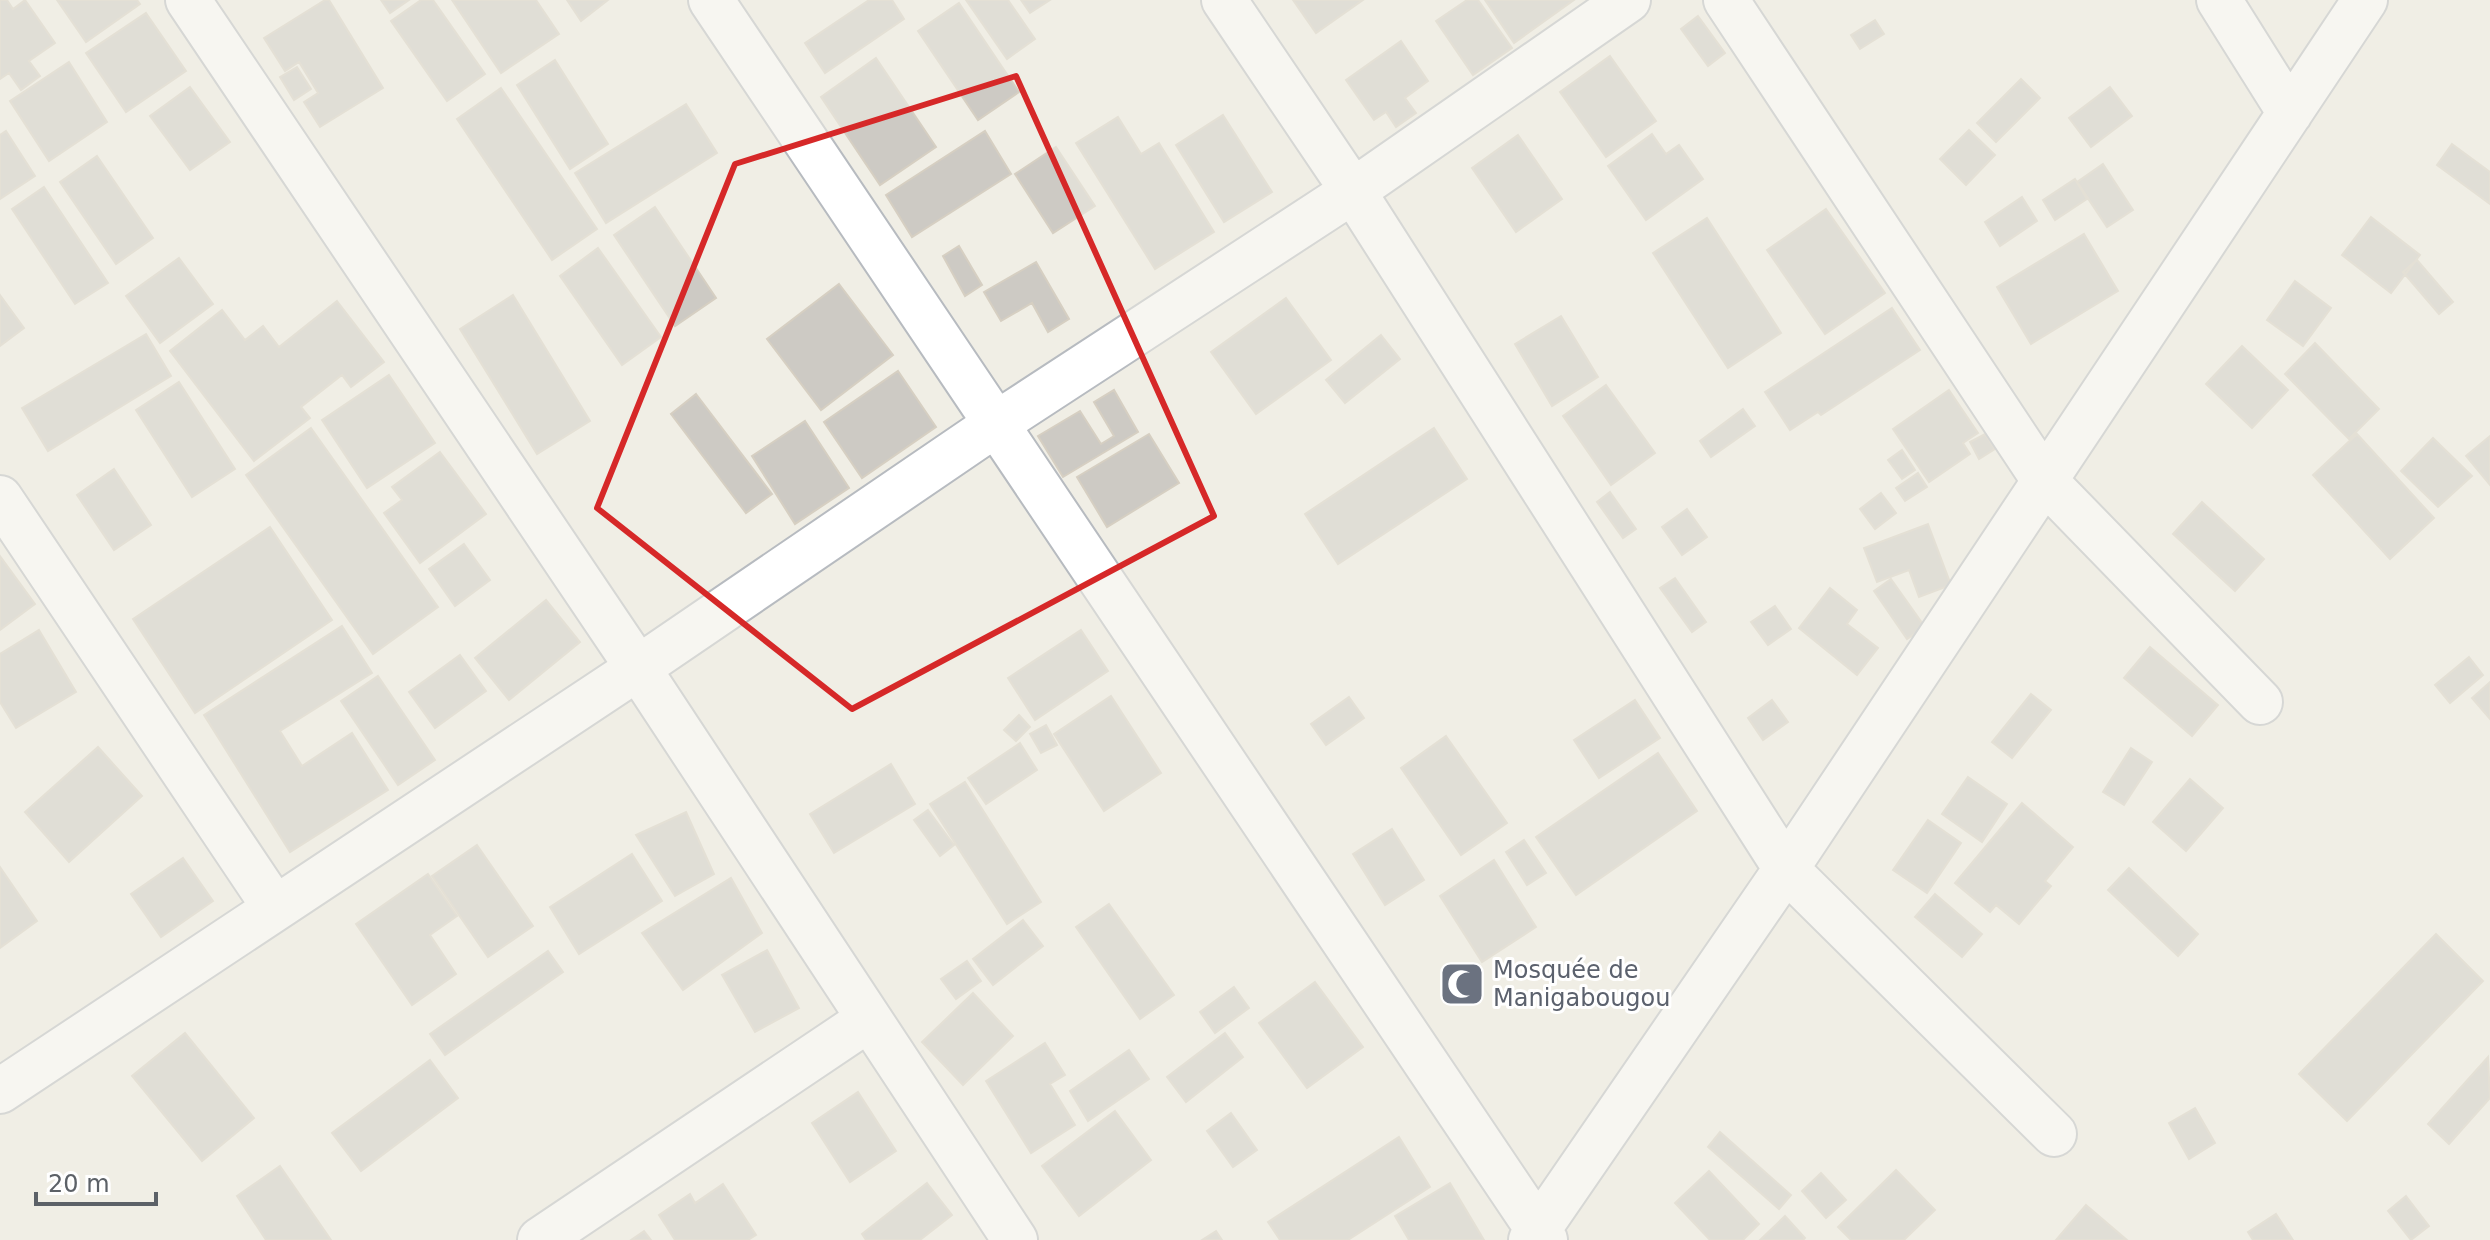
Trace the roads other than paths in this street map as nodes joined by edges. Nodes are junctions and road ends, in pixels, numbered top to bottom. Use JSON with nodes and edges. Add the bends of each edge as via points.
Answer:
{"nodes":[{"id":1,"x":188,"y":0,"type":"edge"},
{"id":2,"x":711,"y":0,"type":"edge"},
{"id":3,"x":1224,"y":0,"type":"edge"},
{"id":4,"x":1628,"y":0,"type":"edge"},
{"id":5,"x":1726,"y":0,"type":"edge"},
{"id":6,"x":2219,"y":0,"type":"edge"},
{"id":7,"x":2365,"y":0,"type":"edge"},
{"id":8,"x":2290,"y":113,"type":"junction"},
{"id":9,"x":1353,"y":191,"type":"junction"},
{"id":10,"x":996,"y":424,"type":"junction"},
{"id":11,"x":2044,"y":480,"type":"junction"},
{"id":12,"x":0,"y":498,"type":"edge"},
{"id":13,"x":638,"y":668,"type":"junction"},
{"id":14,"x":2260,"y":702,"type":"dead end"},
{"id":15,"x":1786,"y":869,"type":"junction"},
{"id":16,"x":275,"y":908,"type":"junction"},
{"id":17,"x":869,"y":1019,"type":"junction"},
{"id":18,"x":0,"y":1091,"type":"edge"},
{"id":19,"x":2054,"y":1134,"type":"dead end"},
{"id":20,"x":1538,"y":1237,"type":"edge"},
{"id":21,"x":540,"y":1240,"type":"edge"},
{"id":22,"x":1015,"y":1240,"type":"edge"}],
"edges":[{"from":1,"to":13,"type":"street"},
{"from":2,"to":10,"type":"street"},
{"from":3,"to":9,"type":"street"},
{"from":4,"to":9,"type":"street"},
{"from":5,"to":11,"type":"street"},
{"from":6,"to":8,"type":"street"},
{"from":7,"to":8,"type":"street"},
{"from":8,"to":11,"type":"street"},
{"from":9,"to":10,"type":"street"},
{"from":9,"to":15,"type":"street"},
{"from":10,"to":13,"type":"street"},
{"from":10,"to":20,"type":"street"},
{"from":11,"to":14,"type":"street"},
{"from":11,"to":15,"type":"street"},
{"from":12,"to":16,"type":"street"},
{"from":13,"to":16,"type":"street"},
{"from":13,"to":17,"type":"street"},
{"from":15,"to":19,"type":"street"},
{"from":15,"to":20,"type":"street"},
{"from":16,"to":18,"type":"street"},
{"from":17,"to":21,"type":"street"},
{"from":17,"to":22,"type":"street"}]}
